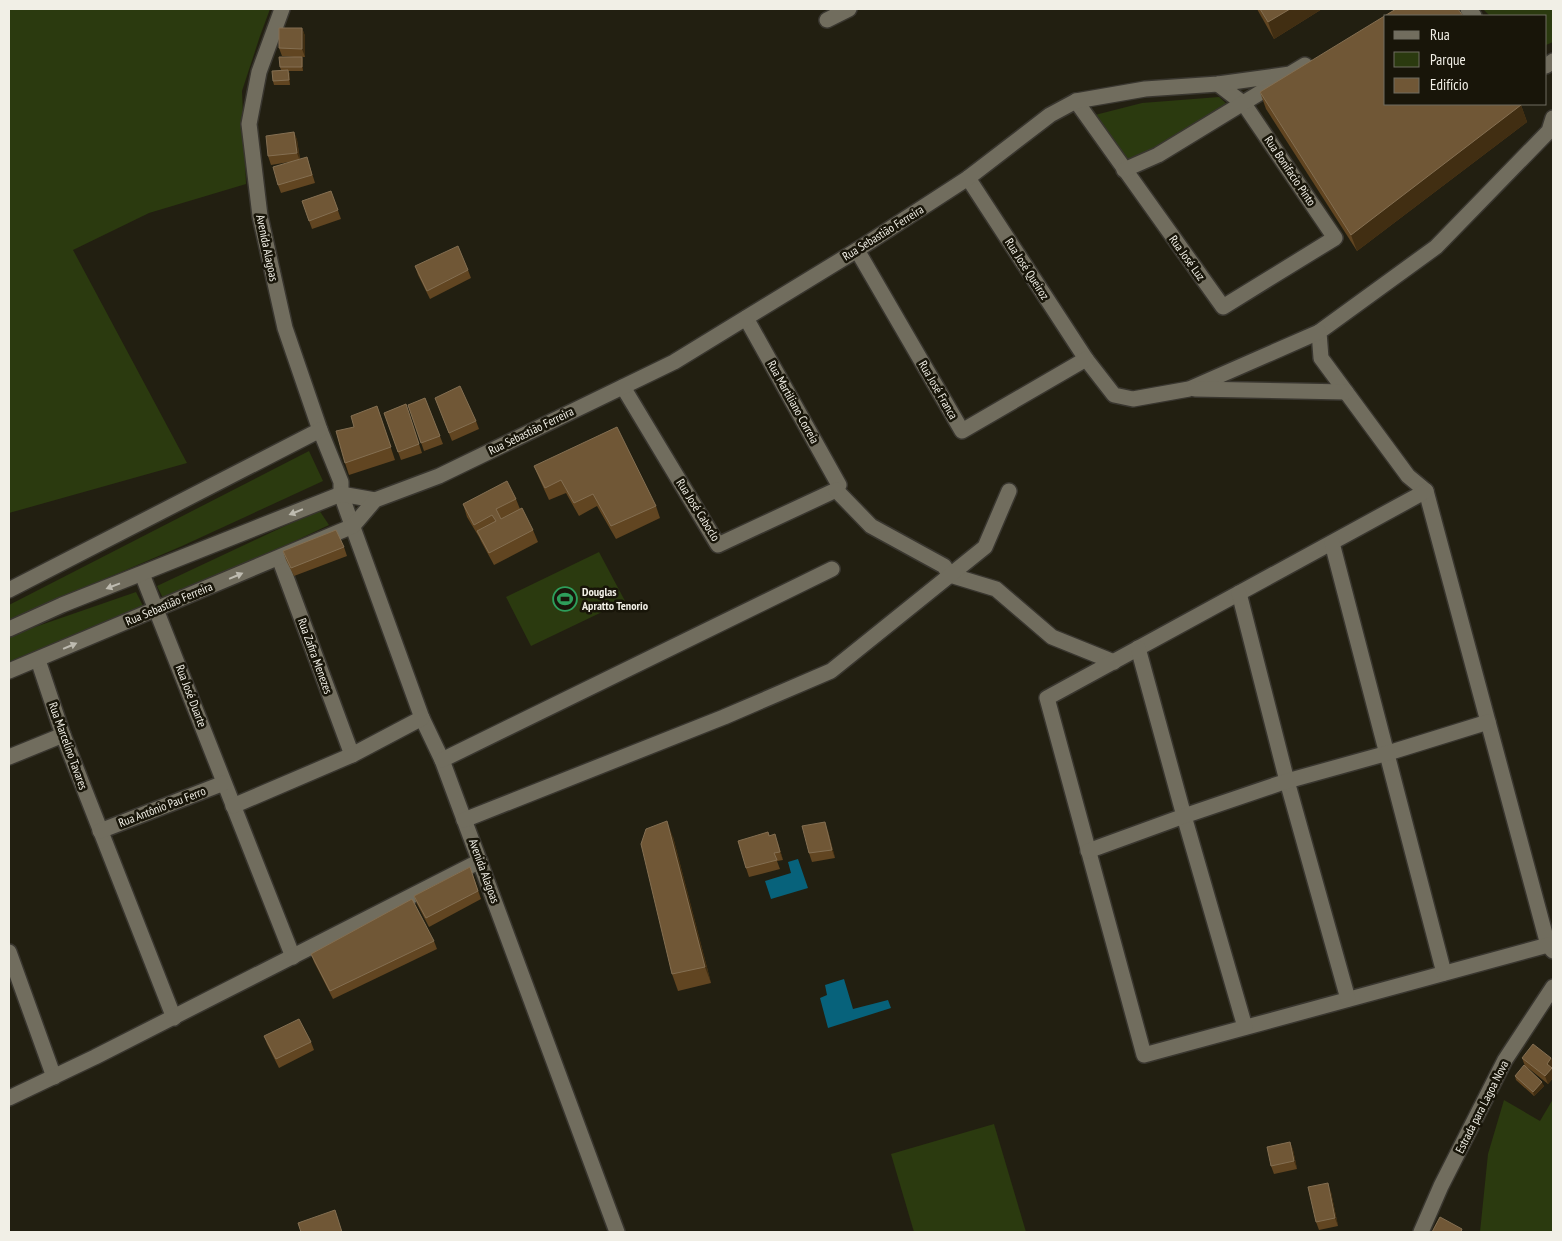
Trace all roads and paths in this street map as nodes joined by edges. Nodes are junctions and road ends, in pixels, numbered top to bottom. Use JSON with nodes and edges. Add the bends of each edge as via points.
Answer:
{"nodes":[{"id":1,"x":282,"y":9,"type":"edge"},
{"id":2,"x":849,"y":9,"type":"edge"},
{"id":3,"x":827,"y":20,"type":"dead end"},
{"id":4,"x":1314,"y":59,"type":"edge"},
{"id":5,"x":1290,"y":74,"type":"junction"},
{"id":6,"x":1218,"y":84,"type":"junction"},
{"id":7,"x":1076,"y":101,"type":"junction"},
{"id":8,"x":1244,"y":104,"type":"junction"},
{"id":9,"x":1553,"y":118,"type":"edge"},
{"id":10,"x":1124,"y":170,"type":"junction"},
{"id":11,"x":968,"y":178,"type":"junction"},
{"id":12,"x":1335,"y":238,"type":"joint"},
{"id":13,"x":857,"y":250,"type":"junction"},
{"id":14,"x":746,"y":318,"type":"junction"},
{"id":15,"x":1319,"y":332,"type":"junction"},
{"id":16,"x":1086,"y":359,"type":"junction"},
{"id":17,"x":623,"y":387,"type":"junction"},
{"id":18,"x":1189,"y":389,"type":"junction"},
{"id":19,"x":1346,"y":392,"type":"junction"},
{"id":20,"x":320,"y":430,"type":"junction"},
{"id":21,"x":341,"y":488,"type":"junction"},
{"id":22,"x":838,"y":488,"type":"junction"},
{"id":23,"x":1009,"y":491,"type":"dead end"},
{"id":24,"x":1426,"y":491,"type":"junction"},
{"id":25,"x":375,"y":500,"type":"junction"},
{"id":26,"x":353,"y":526,"type":"junction"},
{"id":27,"x":1332,"y":543,"type":"junction"},
{"id":28,"x":279,"y":558,"type":"junction"},
{"id":29,"x":832,"y":569,"type":"dead end"},
{"id":30,"x":142,"y":574,"type":"junction"},
{"id":31,"x":950,"y":575,"type":"junction"},
{"id":32,"x":9,"y":590,"type":"edge"},
{"id":33,"x":1239,"y":593,"type":"junction"},
{"id":34,"x":157,"y":609,"type":"junction"},
{"id":35,"x":9,"y":629,"type":"edge"},
{"id":36,"x":1138,"y":648,"type":"junction"},
{"id":37,"x":38,"y":660,"type":"junction"},
{"id":38,"x":1114,"y":662,"type":"junction"},
{"id":39,"x":9,"y":671,"type":"edge"},
{"id":40,"x":422,"y":718,"type":"junction"},
{"id":41,"x":1488,"y":722,"type":"junction"},
{"id":42,"x":63,"y":735,"type":"junction"},
{"id":43,"x":1388,"y":754,"type":"junction"},
{"id":44,"x":352,"y":755,"type":"junction"},
{"id":45,"x":9,"y":757,"type":"edge"},
{"id":46,"x":442,"y":760,"type":"junction"},
{"id":47,"x":1287,"y":781,"type":"junction"},
{"id":48,"x":224,"y":783,"type":"junction"},
{"id":49,"x":233,"y":806,"type":"junction"},
{"id":50,"x":1184,"y":816,"type":"junction"},
{"id":51,"x":464,"y":820,"type":"junction"},
{"id":52,"x":100,"y":832,"type":"junction"},
{"id":53,"x":1088,"y":851,"type":"junction"},
{"id":54,"x":480,"y":861,"type":"junction"},
{"id":55,"x":1551,"y":948,"type":"edge"},
{"id":56,"x":9,"y":952,"type":"edge"},
{"id":57,"x":293,"y":957,"type":"junction"},
{"id":58,"x":1444,"y":973,"type":"junction"},
{"id":59,"x":1553,"y":987,"type":"edge"},
{"id":60,"x":1348,"y":999,"type":"junction"},
{"id":61,"x":174,"y":1018,"type":"junction"},
{"id":62,"x":1245,"y":1027,"type":"junction"},
{"id":63,"x":54,"y":1077,"type":"junction"},
{"id":64,"x":9,"y":1098,"type":"edge"},
{"id":65,"x":617,"y":1232,"type":"edge"},
{"id":66,"x":1421,"y":1232,"type":"edge"}],
"edges":[{"from":1,"to":20,"type":"street","name":"Avenida Alagoas","via":[[259,72],[249,124],[260,216],[285,328]]},
{"from":2,"to":3,"type":"street"},
{"from":4,"to":5,"type":"street","name":"Rua Sebastião Ferreira"},
{"from":5,"to":6,"type":"street","name":"Rua Sebastião Ferreira"},
{"from":5,"to":8,"type":"street"},
{"from":6,"to":7,"type":"street","name":"Rua Sebastião Ferreira","via":[[1144,89]]},
{"from":6,"to":8,"type":"street","name":"Rua Bonifacio Pinto"},
{"from":7,"to":10,"type":"street","name":"Rua José Luz"},
{"from":7,"to":11,"type":"street","name":"Rua Sebastião Ferreira","via":[[1050,116]]},
{"from":8,"to":10,"type":"street","via":[[1158,155]]},
{"from":8,"to":12,"type":"street","name":"Rua Bonifacio Pinto"},
{"from":9,"to":15,"type":"street","via":[[1548,131],[1436,246]]},
{"from":10,"to":12,"type":"street","name":"Rua José Luz","via":[[1223,307]]},
{"from":11,"to":13,"type":"street","name":"Rua Sebastião Ferreira"},
{"from":11,"to":16,"type":"street","name":"Rua José Queiroz"},
{"from":13,"to":14,"type":"street","name":"Rua Sebastião Ferreira"},
{"from":13,"to":16,"type":"street","name":"Rua José Franca","via":[[962,431]]},
{"from":14,"to":17,"type":"street","name":"Rua Sebastião Ferreira","via":[[674,362]]},
{"from":14,"to":22,"type":"street","name":"Rua Martiliano Correia"},
{"from":15,"to":18,"type":"street"},
{"from":15,"to":19,"type":"street","via":[[1321,358]]},
{"from":16,"to":18,"type":"street","name":"Rua José Queiroz","via":[[1114,395],[1133,399]]},
{"from":17,"to":22,"type":"street","name":"Rua José Caboclo","via":[[718,545]]},
{"from":17,"to":25,"type":"street","name":"Rua Sebastião Ferreira","via":[[439,476]]},
{"from":18,"to":19,"type":"street"},
{"from":19,"to":24,"type":"street","via":[[1408,476]]},
{"from":20,"to":21,"type":"street","name":"Avenida Alagoas"},
{"from":20,"to":32,"type":"street"},
{"from":21,"to":25,"type":"street"},
{"from":21,"to":26,"type":"street","name":"Avenida Alagoas"},
{"from":21,"to":30,"type":"street","one_way":true},
{"from":22,"to":31,"type":"street","name":"Rua Martiliano Correia","via":[[871,526],[944,566]]},
{"from":23,"to":31,"type":"street","via":[[986,547]]},
{"from":24,"to":27,"type":"street"},
{"from":24,"to":41,"type":"street"},
{"from":25,"to":26,"type":"street","name":"Rua Sebastião Ferreira"},
{"from":26,"to":28,"type":"street","name":"Rua Sebastião Ferreira"},
{"from":26,"to":40,"type":"street","name":"Avenida Alagoas"},
{"from":27,"to":33,"type":"street"},
{"from":27,"to":43,"type":"street"},
{"from":34,"to":28,"type":"street","name":"Rua Sebastião Ferreira","one_way":true},
{"from":28,"to":44,"type":"street","name":"Rua Zafira Menezes"},
{"from":29,"to":46,"type":"street"},
{"from":30,"to":34,"type":"street","name":"Rua José Duarte"},
{"from":30,"to":35,"type":"street","one_way":true},
{"from":31,"to":38,"type":"street","via":[[996,589],[1052,637]]},
{"from":31,"to":51,"type":"street","via":[[832,671]]},
{"from":33,"to":36,"type":"street"},
{"from":33,"to":47,"type":"street"},
{"from":37,"to":34,"type":"street","name":"Rua Sebastião Ferreira","one_way":true},
{"from":34,"to":48,"type":"street","name":"Rua José Duarte"},
{"from":36,"to":38,"type":"street"},
{"from":36,"to":50,"type":"street"},
{"from":37,"to":39,"type":"street","name":"Rua Sebastião Ferreira"},
{"from":37,"to":42,"type":"street","name":"Rua Marcelino Tavares"},
{"from":38,"to":53,"type":"street","via":[[1047,698]]},
{"from":40,"to":44,"type":"street"},
{"from":40,"to":46,"type":"street","name":"Avenida Alagoas"},
{"from":41,"to":43,"type":"street"},
{"from":41,"to":55,"type":"street"},
{"from":42,"to":45,"type":"street"},
{"from":42,"to":52,"type":"street","name":"Rua Marcelino Tavares"},
{"from":43,"to":47,"type":"street"},
{"from":43,"to":58,"type":"street"},
{"from":44,"to":49,"type":"street"},
{"from":46,"to":51,"type":"street","name":"Avenida Alagoas"},
{"from":47,"to":50,"type":"street"},
{"from":47,"to":60,"type":"street"},
{"from":48,"to":49,"type":"street","name":"Rua José Duarte"},
{"from":48,"to":52,"type":"street","name":"Rua Antônio Pau Ferro"},
{"from":49,"to":57,"type":"street","name":"Rua José Duarte"},
{"from":50,"to":53,"type":"street"},
{"from":50,"to":62,"type":"street"},
{"from":51,"to":54,"type":"street","name":"Avenida Alagoas"},
{"from":52,"to":61,"type":"street","name":"Rua Marcelino Tavares"},
{"from":53,"to":62,"type":"street","via":[[1144,1055]]},
{"from":54,"to":57,"type":"street"},
{"from":54,"to":65,"type":"street","name":"Avenida Alagoas"},
{"from":55,"to":58,"type":"street"},
{"from":56,"to":63,"type":"street"},
{"from":57,"to":61,"type":"street"},
{"from":58,"to":60,"type":"street"},
{"from":59,"to":66,"type":"street","name":"Estrada para Lagoa Nova","via":[[1505,1060]]},
{"from":60,"to":62,"type":"street"},
{"from":61,"to":63,"type":"street"},
{"from":63,"to":64,"type":"street"}]}
